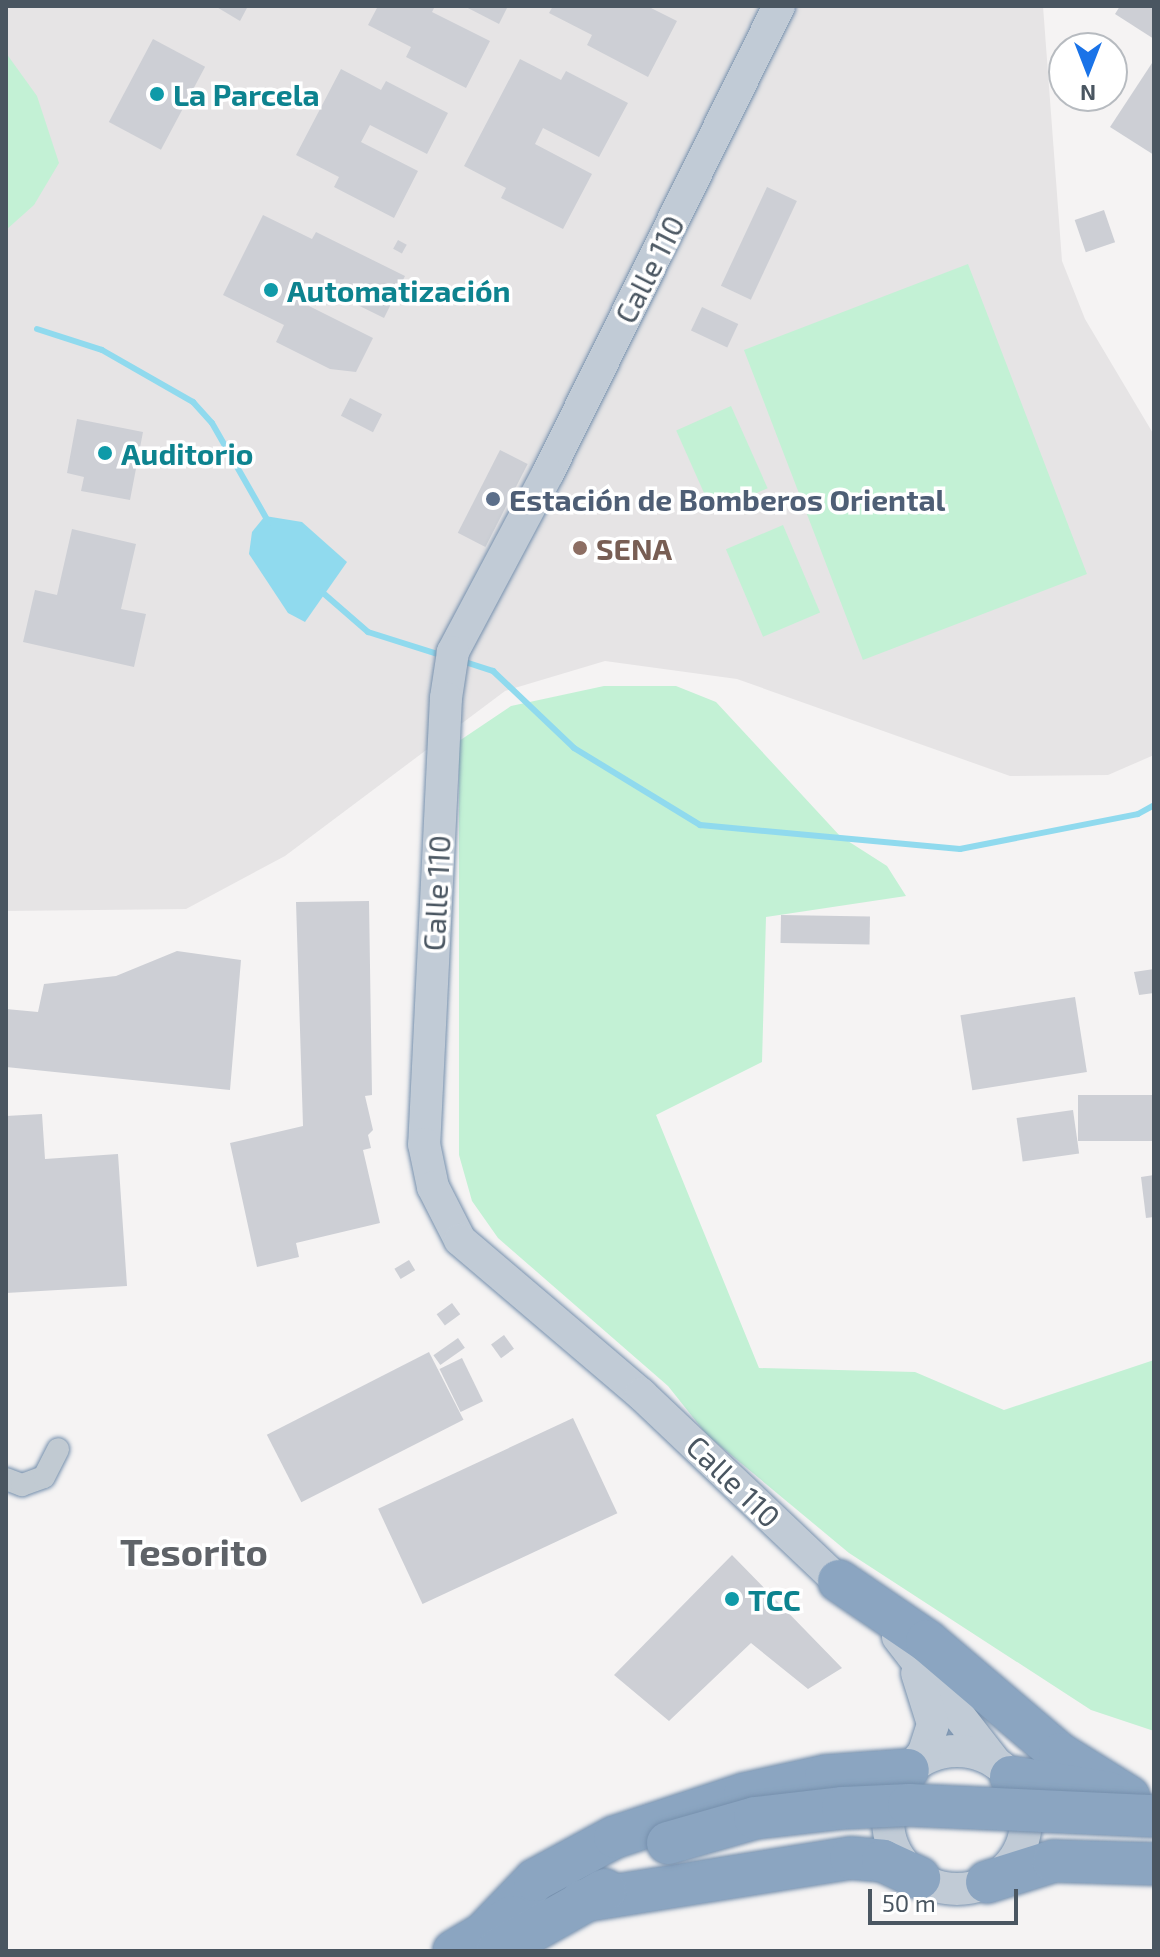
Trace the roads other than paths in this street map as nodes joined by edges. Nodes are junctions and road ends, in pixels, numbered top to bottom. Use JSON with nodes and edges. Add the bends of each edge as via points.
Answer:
{"nodes":[{"id":1,"x":779,"y":6,"type":"edge"},
{"id":2,"x":58,"y":1449,"type":"dead end"},
{"id":3,"x":6,"y":1479,"type":"edge"},
{"id":4,"x":839,"y":1581,"type":"junction"},
{"id":5,"x":912,"y":1650,"type":"junction"},
{"id":6,"x":910,"y":1769,"type":"junction"},
{"id":7,"x":1003,"y":1769,"type":"junction"},
{"id":8,"x":1146,"y":1804,"type":"edge"},
{"id":9,"x":1154,"y":1844,"type":"edge"},
{"id":10,"x":669,"y":1855,"type":"junction"},
{"id":11,"x":1154,"y":1864,"type":"edge"},
{"id":12,"x":919,"y":1878,"type":"junction"},
{"id":13,"x":987,"y":1882,"type":"junction"},
{"id":14,"x":582,"y":1901,"type":"junction"},
{"id":15,"x":479,"y":1944,"type":"edge"}],
"edges":[{"from":1,"to":4,"type":"main road","name":"Calle 110","via":[[548,473],[453,652],[446,698],[424,1144],[433,1187],[460,1240],[641,1394]]},
{"from":2,"to":3,"type":"street","via":[[44,1477],[22,1485]]},
{"from":4,"to":5,"type":"main road","name":"Calle 110"},
{"from":4,"to":8,"type":"highway","via":[[927,1641],[1060,1754]]},
{"from":5,"to":6,"type":"main road","via":[[933,1724],[924,1752]]},
{"from":5,"to":7,"type":"main road","name":"Calle 110"},
{"from":6,"to":7,"type":"main road","via":[[952,1751]]},
{"from":6,"to":12,"type":"main road","via":[[890,1800],[887,1818],[895,1852]]},
{"from":6,"to":15,"type":"highway","via":[[826,1776],[745,1794],[615,1837],[535,1880]]},
{"from":7,"to":8,"type":"highway"},
{"from":7,"to":13,"type":"main road","via":[[1024,1805],[1024,1835],[1017,1854]]},
{"from":8,"to":10,"type":"highway","bridge":true,"via":[[856,1807],[755,1818]]},
{"from":9,"to":10,"type":"highway","via":[[989,1829],[868,1829]]},
{"from":10,"to":14,"type":"highway"},
{"from":10,"to":15,"type":"highway","via":[[567,1886]]},
{"from":11,"to":13,"type":"highway","via":[[1054,1861]]},
{"from":12,"to":13,"type":"main road","via":[[953,1889]]},
{"from":12,"to":14,"type":"highway","via":[[883,1861],[851,1858]]},
{"from":14,"to":15,"type":"highway"}]}
